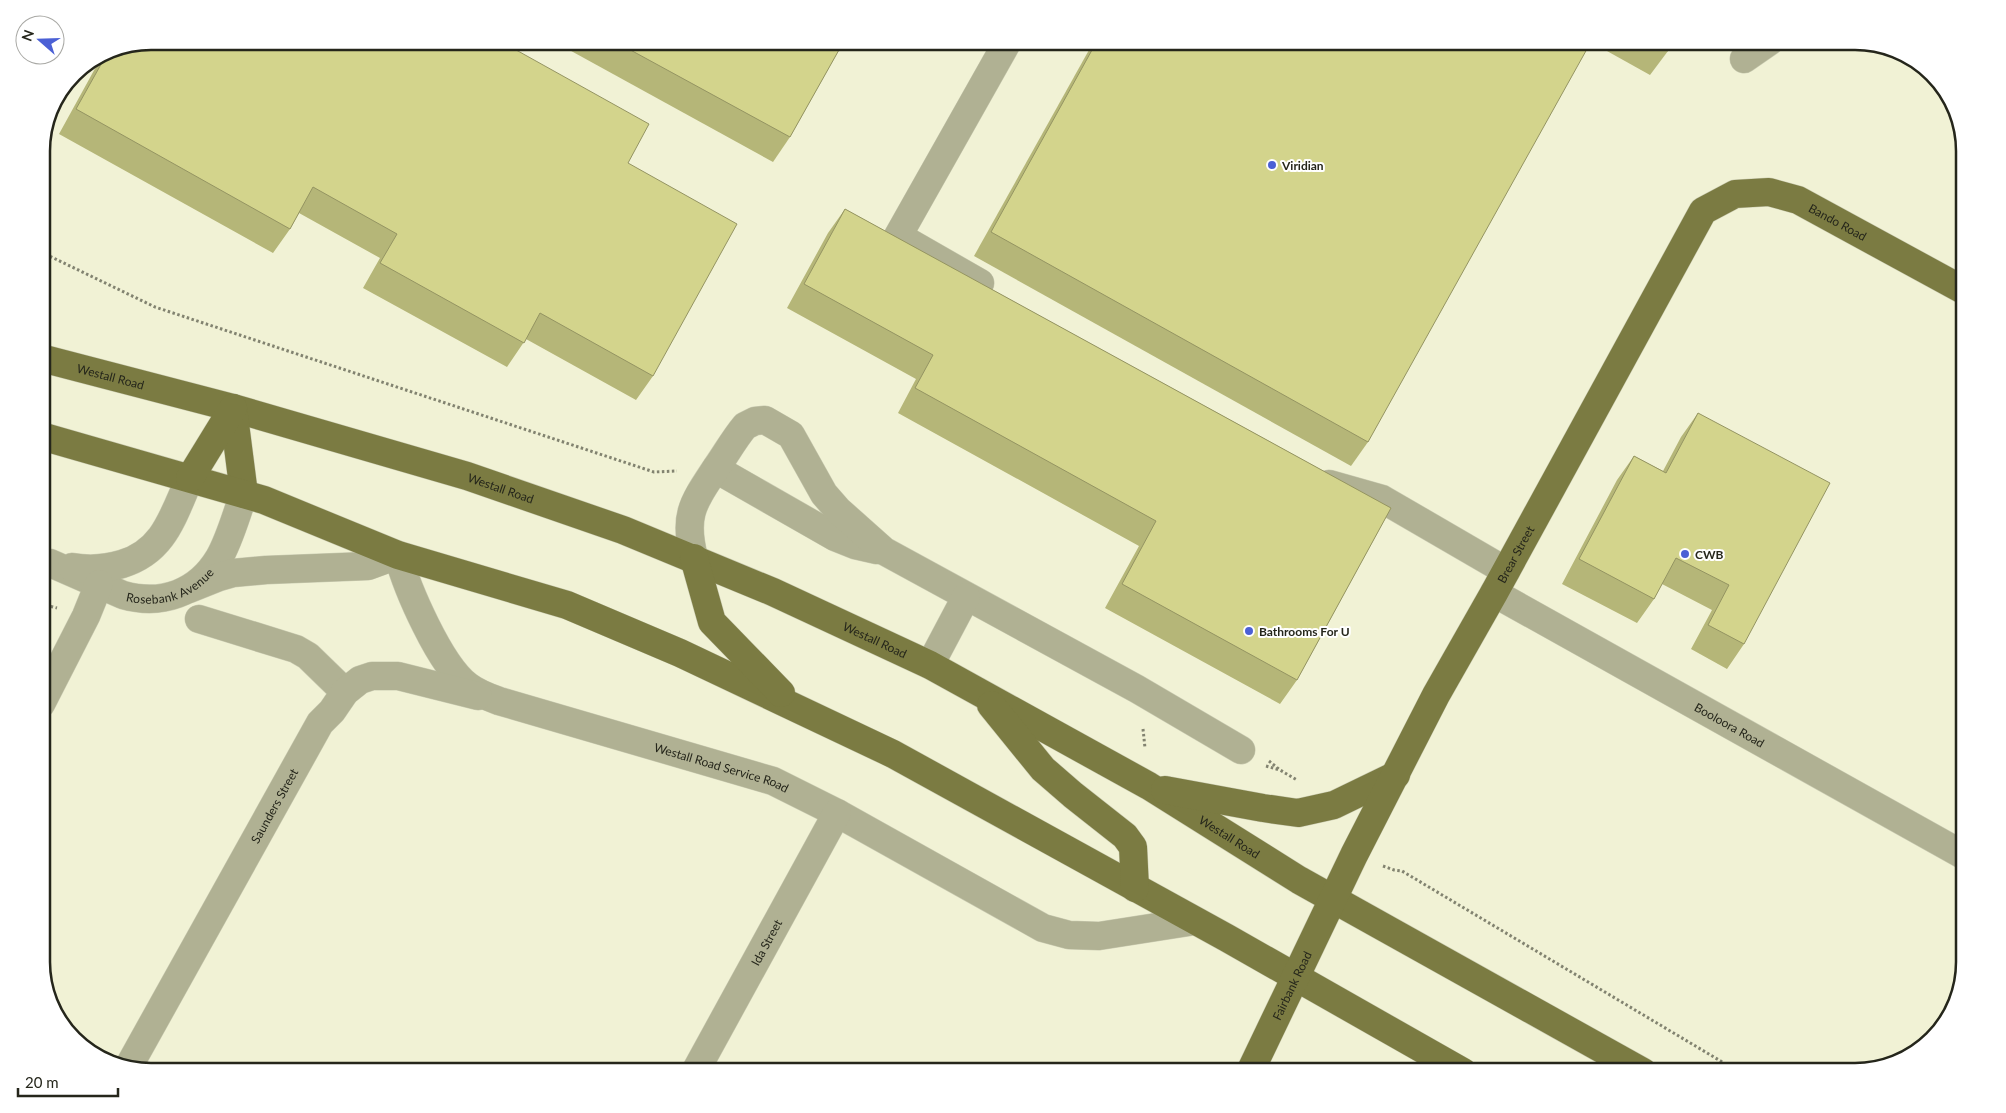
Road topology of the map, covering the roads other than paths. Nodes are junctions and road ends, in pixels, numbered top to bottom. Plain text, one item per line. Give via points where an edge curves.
1 (1003, 50) edge
2 (1757, 50) edge
3 (1744, 59) dead end
4 (1703, 210) joint
5 (1956, 286) edge
6 (1002, 296) edge
7 (50, 360) edge
8 (233, 408) junction
9 (50, 438) edge
10 (716, 469) junction
11 (1304, 469) edge
12 (190, 478) junction
13 (244, 494) junction
14 (884, 551) junction
15 (398, 555) junction
16 (694, 558) junction
17 (50, 563) edge
18 (50, 564) edge
19 (1500, 582) junction
20 (99, 584) junction
21 (189, 589) junction
22 (966, 597) junction
23 (199, 619) dead end
24 (930, 666) junction
25 (50, 678) edge
26 (984, 695) junction
27 (338, 701) junction
28 (499, 701) junction
29 (792, 705) junction
30 (1241, 750) dead end
31 (1396, 775) junction
32 (1149, 786) junction
33 (837, 813) junction
34 (1956, 851) edge
35 (1134, 888) junction
36 (1334, 899) junction
37 (1195, 921) junction
38 (1296, 978) junction
39 (132, 1061) edge
40 (700, 1063) edge
41 (1254, 1063) edge
42 (1447, 1063) edge
43 (1627, 1063) edge

1 - 6 street via 898,236
2 - 3 street
4 - 5 main road, Bando Road via 1734,194 1769,192 1798,200
4 - 19 main road, Brear Street
7 - 8 main road, Westall Road
8 - 12 main road
8 - 13 main road
8 - 16 main road, Westall Road via 468,476
9 - 12 main road
10 - 14 street via 835,536 855,545
10 - 14 street via 745,426 759,420 772,423 790,435 818,485 838,510
10 - 16 street via 692,509 689,531
11 - 19 street, Booloora Road via 1330,484 1382,499
12 - 13 main road
12 - 17 street, Rosebank Avenue via 162,537 143,555 107,568
13 - 15 main road
13 - 21 street, Rosebank Avenue via 219,559
14 - 22 street
15 - 21 street via 368,566 233,573
15 - 28 street, Westall Road Service Road via 415,602 448,664 467,685
15 - 29 main road via 567,605
16 - 24 main road, Westall Road
16 - 29 main road via 712,622
18 - 20 street, Rosebank Avenue
19 - 31 main road, Brear Street via 1436,695
19 - 34 street, Booloora Road
20 - 21 street, Rosebank Avenue via 123,596 149,599 170,597
20 - 25 street
22 - 24 street
22 - 30 street via 1137,689
23 - 27 street via 296,648 316,663
24 - 26 main road, Westall Road
26 - 32 main road, Westall Road
26 - 35 main road via 1043,769 1125,836 1133,847
27 - 28 street, Saunders Street via 366,677 389,675
27 - 39 street, Saunders Street via 320,723
28 - 33 street, Westall Road Service Road via 774,781
29 - 35 main road via 892,754
31 - 32 main road via 1334,806 1298,813
31 - 36 main road, Brear Street
32 - 36 main road, Westall Road via 1262,858
33 - 37 street, Westall Road Service Road via 1043,928 1070,935 1099,936
33 - 40 street, Ida Street
35 - 37 main road
36 - 38 main road, Fairbank Road
36 - 43 main road, Westall Road
37 - 38 main road
38 - 41 main road, Fairbank Road
38 - 42 main road

